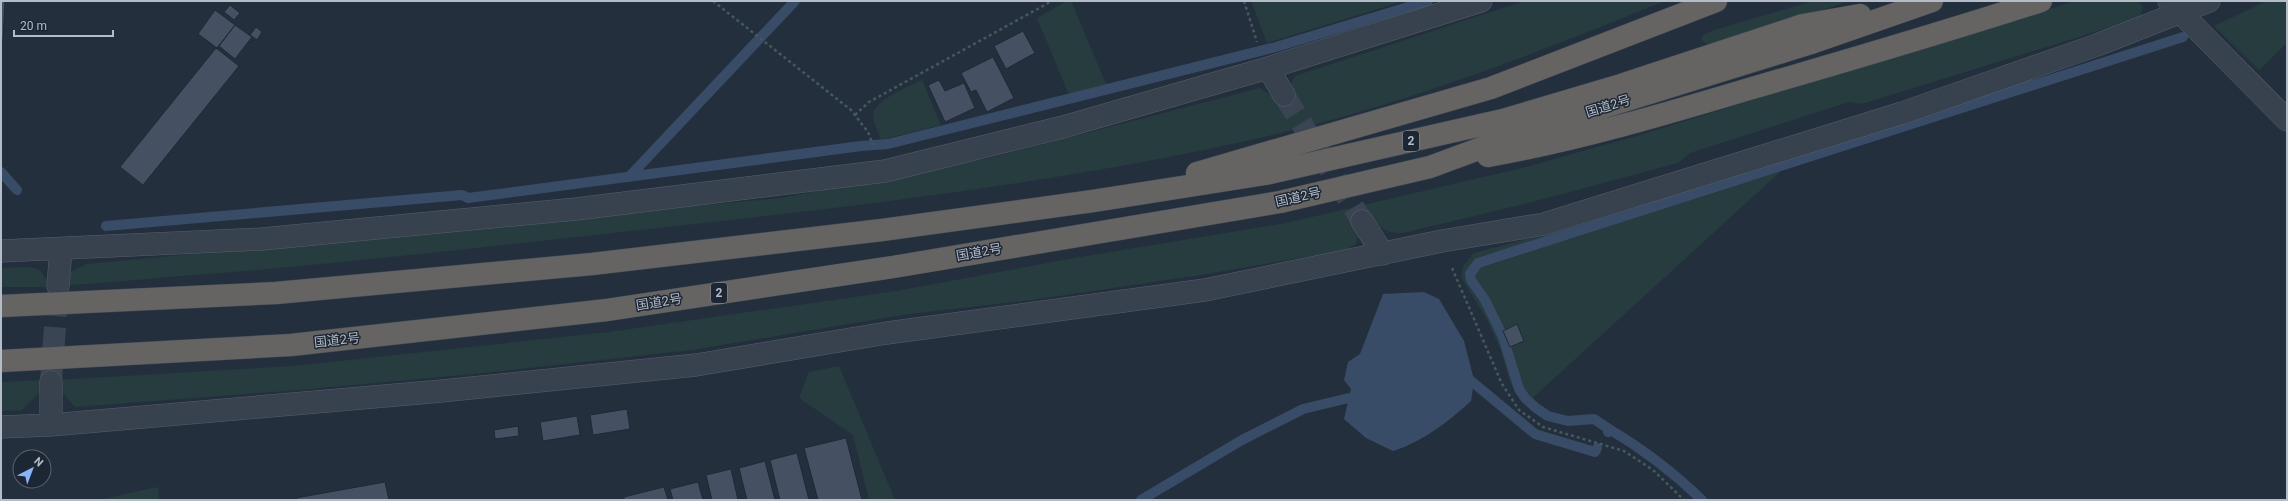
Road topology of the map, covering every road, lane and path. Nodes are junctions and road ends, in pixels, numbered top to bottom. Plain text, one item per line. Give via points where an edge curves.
1 (713, 1) edge
2 (1052, 1) edge
3 (1244, 1) edge
4 (1481, 1) edge
5 (1716, 1) edge
6 (2041, 1) edge
7 (2209, 1) edge
8 (1931, 2) edge
9 (2175, 7) edge
10 (1258, 46) dead end
11 (1268, 68) junction
12 (1284, 95) tunnel mouth
13 (855, 115) junction
14 (2287, 120) edge
15 (872, 140) dead end
16 (1430, 166) junction
17 (1094, 201) junction
18 (1362, 221) tunnel mouth
19 (1442, 241) junction
20 (61, 249) junction
21 (1, 251) edge
22 (1383, 254) junction
23 (58, 286) tunnel mouth
24 (1, 306) edge
25 (1, 361) edge
26 (51, 382) tunnel mouth
27 (51, 424) junction
28 (1, 427) edge
29 (1684, 500) edge

1 - 13 path
2 - 13 path via 869,102
3 - 10 path
4 - 11 street
5 - 17 highway via 1492,88
6 - 16 highway via 1612,129 1536,148
7 - 9 street
8 - 16 highway, 国道2号 / 2 via 1803,46 1533,129
8 - 17 highway, 国道2号 / 2 via 1803,25 1621,85 1503,120 1265,174
9 - 14 street
9 - 19 street via 2098,45 1902,113 1544,224
11 - 12 street
11 - 20 street via 1063,126 884,171 576,209 294,236
13 - 15 path
16 - 25 highway, 国道2号 / 2 via 1272,203 893,267 607,310 291,345
17 - 24 highway, 国道2号 / 2 via 882,230 592,264 276,293
18 - 22 street
19 - 22 street
19 - 29 path via 1502,384 1520,410 1543,426 1624,451 1653,470
20 - 21 street
20 - 23 street
22 - 27 street via 1205,290 887,333 696,365 442,391
26 - 27 street
27 - 28 street

